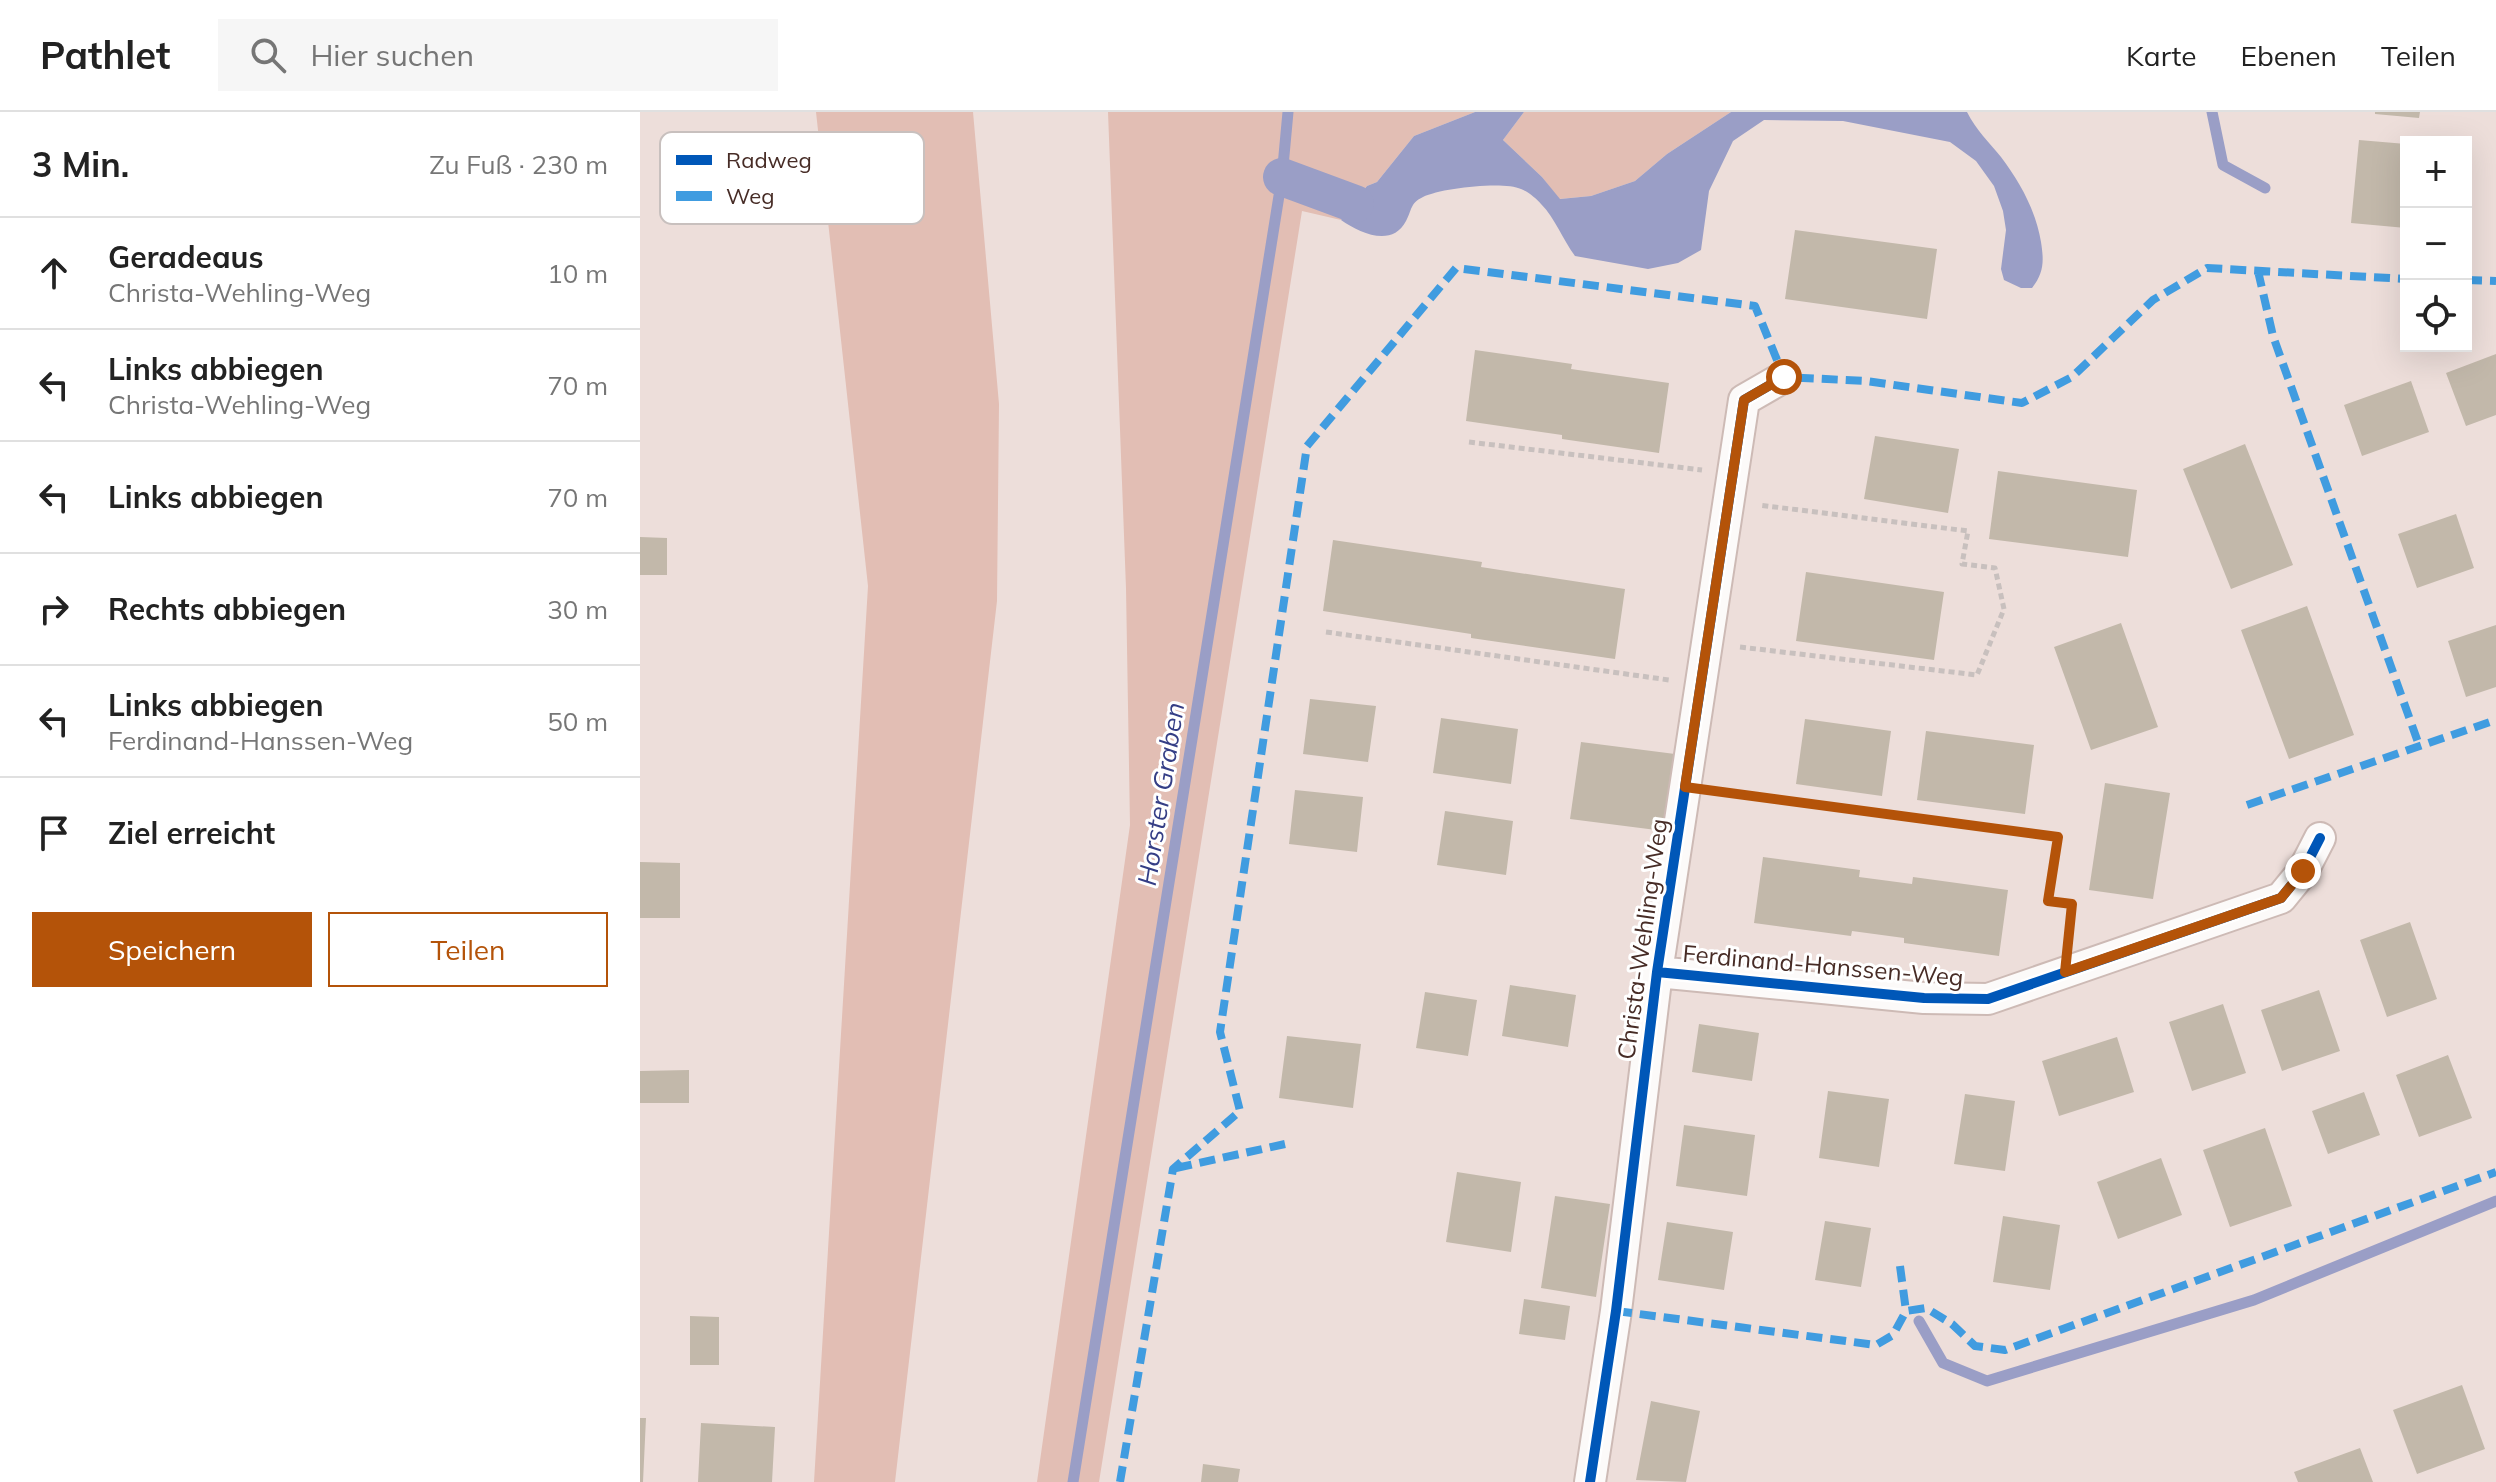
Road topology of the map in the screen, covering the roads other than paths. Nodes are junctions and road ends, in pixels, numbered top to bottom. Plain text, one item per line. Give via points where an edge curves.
1 (1784, 377) dead end
2 (2320, 838) dead end
3 (1657, 972) junction
4 (1590, 1482) edge

1 - 3 street, Christa-Wehling-Weg via 1744,400
2 - 3 street, Ferdinand-Hanssen-Weg via 2281,898 1988,999 1924,998
3 - 4 street, Christa-Wehling-Weg

